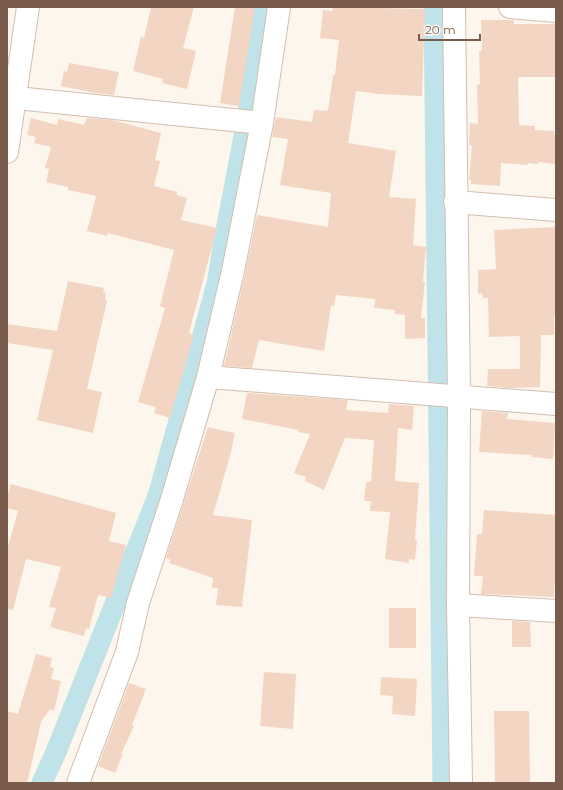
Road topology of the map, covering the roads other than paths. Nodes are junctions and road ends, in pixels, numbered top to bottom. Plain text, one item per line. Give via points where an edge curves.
1 (28, 7) edge
2 (279, 7) edge
3 (454, 7) edge
4 (510, 7) edge
5 (556, 11) edge
6 (11, 97) edge
7 (252, 122) junction
8 (7, 152) edge
9 (455, 202) junction
10 (556, 210) edge
11 (208, 377) junction
12 (445, 395) junction
13 (556, 404) edge
14 (458, 605) junction
15 (556, 611) edge
16 (78, 783) edge
17 (461, 783) edge

1 - 6 street
2 - 7 street
3 - 9 street
4 - 5 street
6 - 7 street
6 - 8 street
7 - 11 street via 233,271
9 - 10 street
9 - 12 street
11 - 12 street
11 - 16 street via 138,603 127,652
12 - 13 street
12 - 14 street
14 - 15 street
14 - 17 street

